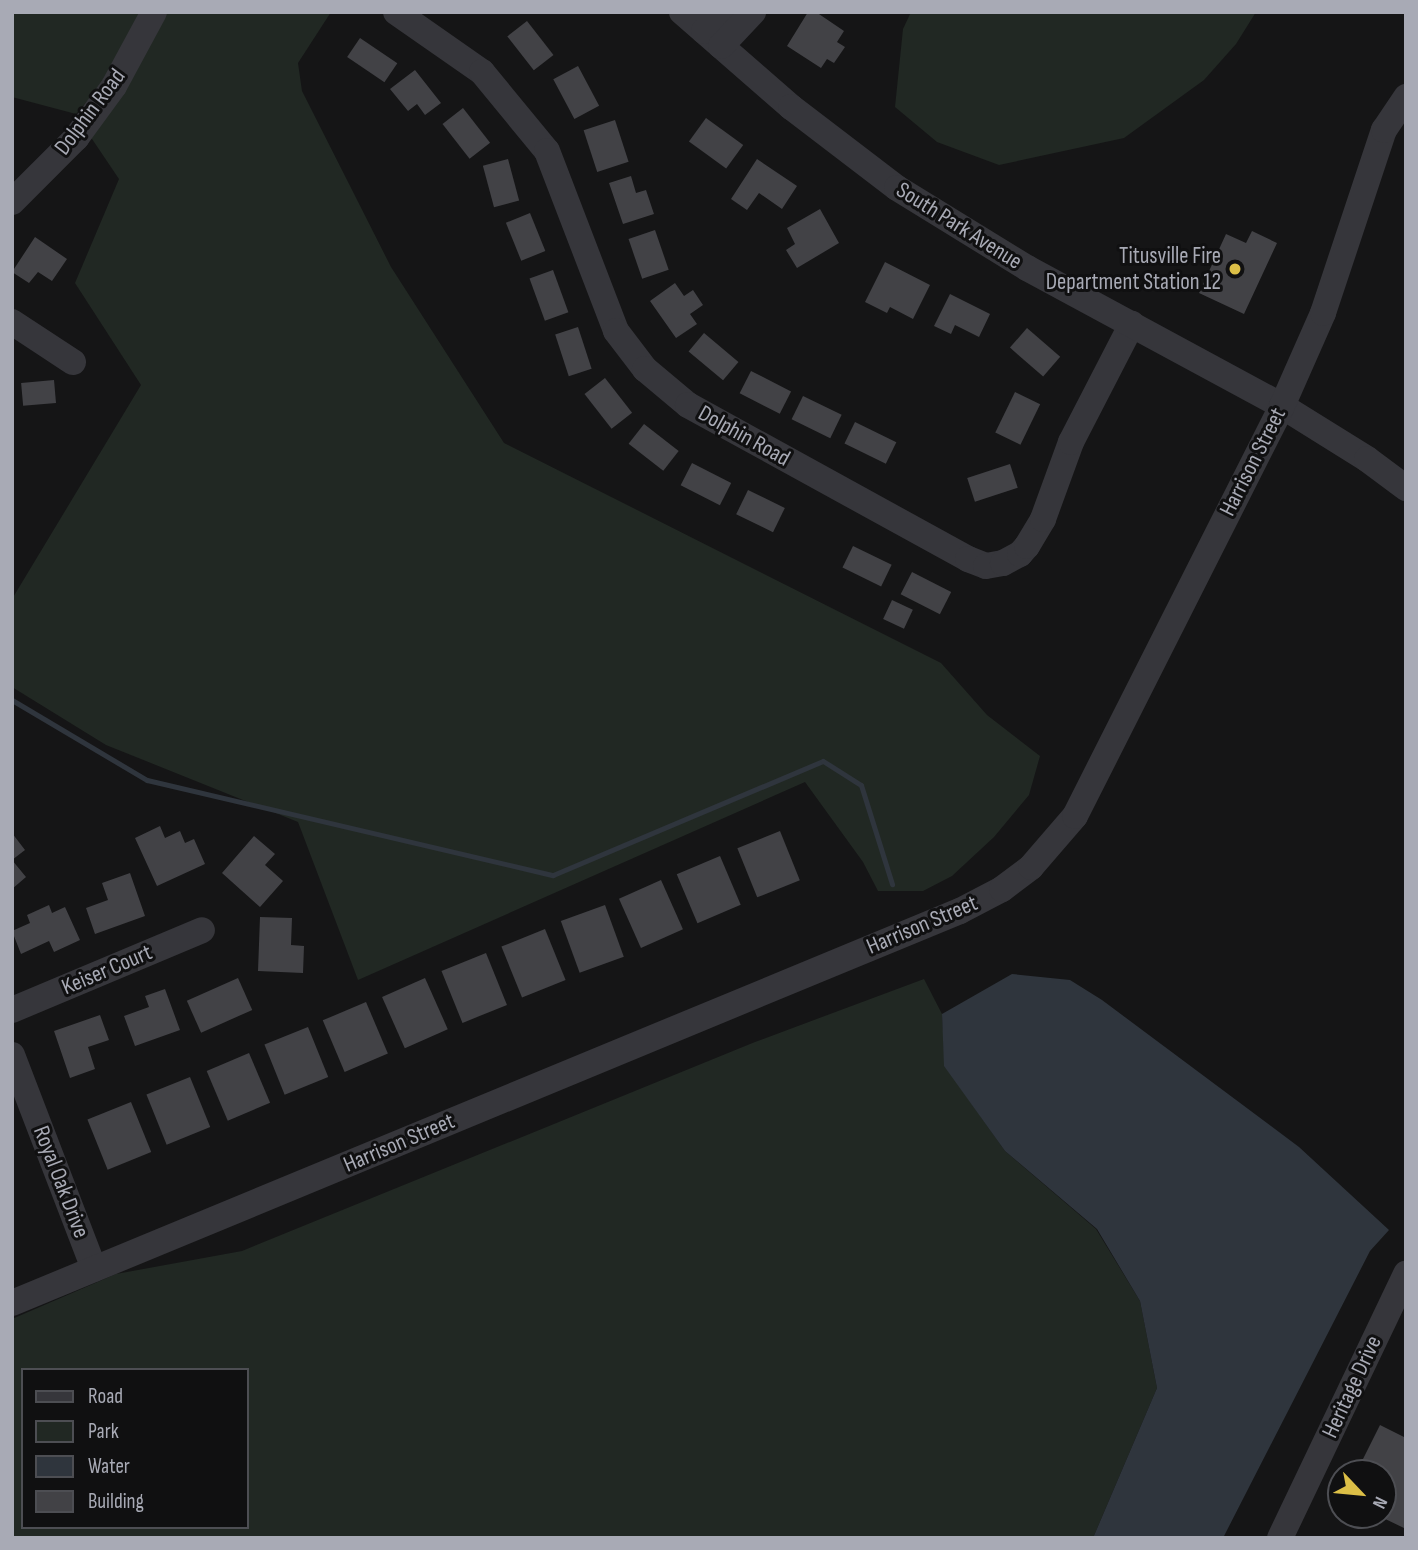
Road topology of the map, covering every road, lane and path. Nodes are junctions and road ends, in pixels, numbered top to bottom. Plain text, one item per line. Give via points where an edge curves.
1 (154, 12) edge
2 (396, 12) edge
3 (682, 12) edge
4 (753, 12) edge
5 (716, 30) edge
6 (1406, 97) edge
7 (12, 202) edge
8 (12, 322) edge
9 (1132, 324) junction
10 (73, 362) dead end
11 (1282, 406) junction
12 (1406, 488) edge
13 (202, 930) dead end
14 (12, 1010) edge
15 (12, 1055) edge
16 (94, 1269) junction
17 (1406, 1274) edge
18 (12, 1303) edge
19 (1280, 1538) edge

1 - 7 street, Dolphin Road via 114,86 76,138
2 - 9 street, Dolphin Road via 482,72 547,150 616,331 645,369 688,405 968,559 986,566 1003,563 1027,546 1043,519 1077,429
3 - 5 street, South Park Avenue
4 - 5 street
5 - 9 street, South Park Avenue via 791,107 897,188 1027,268
6 - 11 street, Harrison Street via 1384,130 1323,313
8 - 10 street
9 - 11 street, South Park Avenue
11 - 12 street, South Park Avenue
11 - 16 street, Harrison Street via 1075,816 1031,867 1002,889 960,911
13 - 14 street, Keiser Court
15 - 16 street, Royal Oak Drive
16 - 18 street, Harrison Street
17 - 19 street, Heritage Drive

